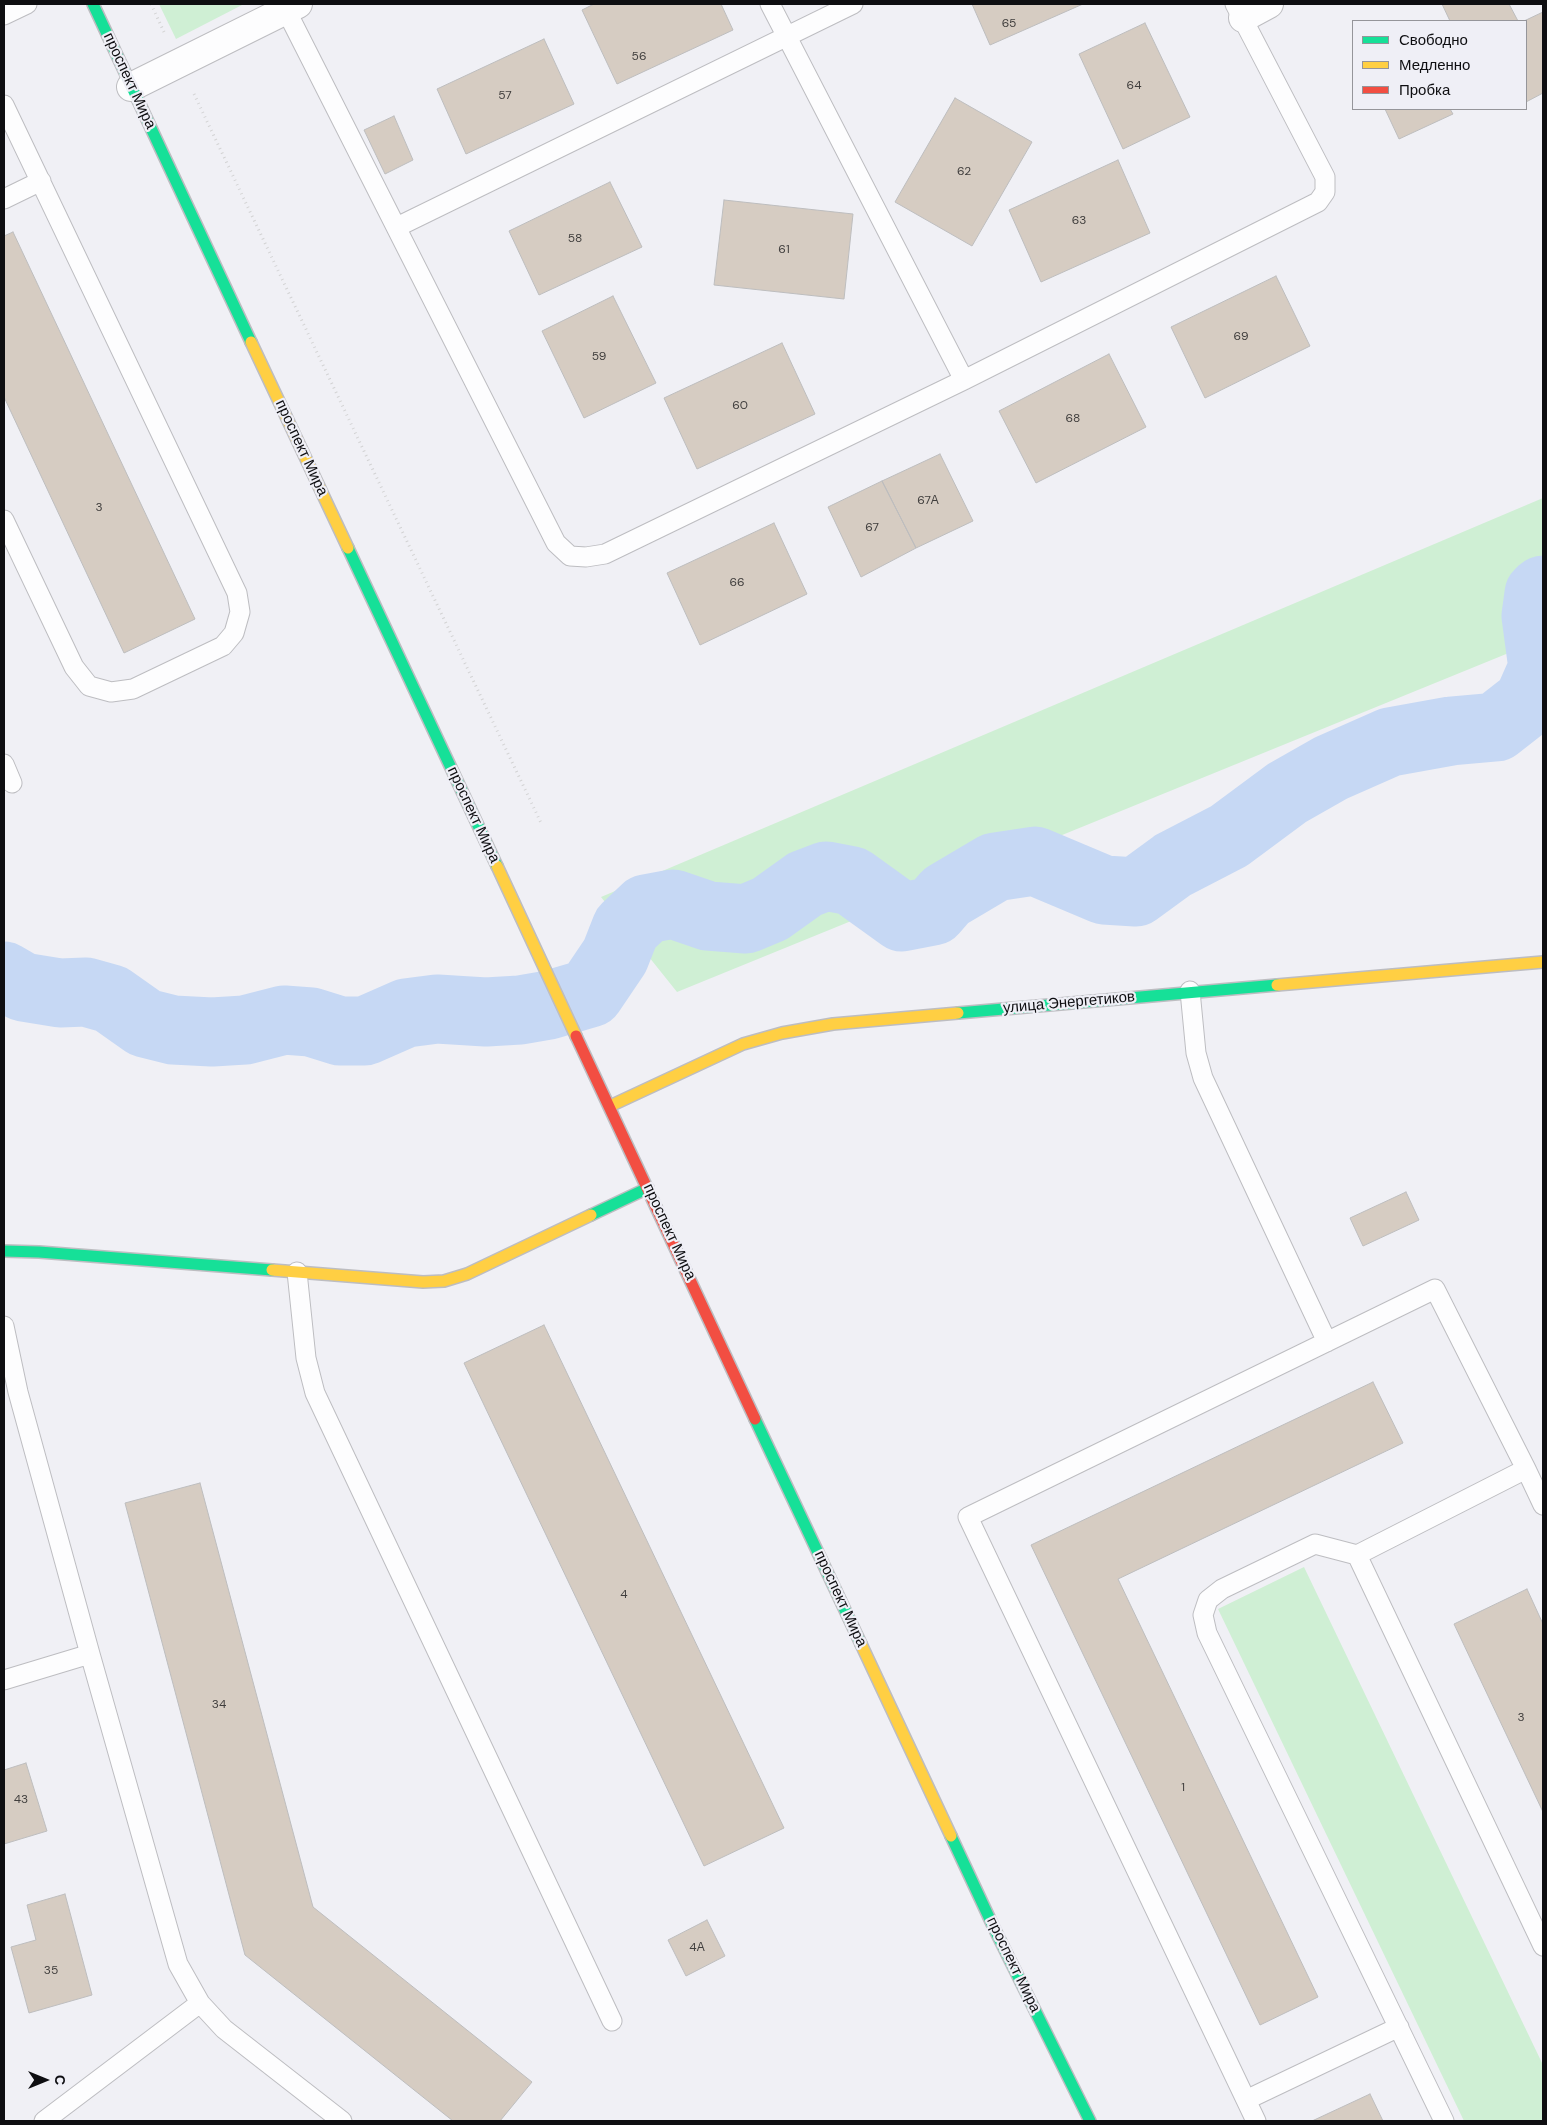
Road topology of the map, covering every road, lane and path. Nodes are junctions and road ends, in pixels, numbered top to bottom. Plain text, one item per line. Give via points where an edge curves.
1 (27, 4) edge
2 (93, 4) edge
3 (151, 4) edge
4 (770, 4) edge
5 (853, 4) edge
6 (1269, 4) edge
7 (292, 7) edge
8 (1239, 11) edge
9 (4, 15) edge
10 (786, 35) junction
11 (180, 63) junction
12 (131, 87) junction
13 (4, 104) edge
14 (41, 181) junction
15 (4, 199) edge
16 (397, 227) junction
17 (964, 380) junction
18 (4, 520) edge
19 (4, 764) edge
20 (12, 783) dead end
21 (542, 825) dead end
22 (1543, 962) edge
23 (1190, 992) junction
24 (610, 1106) junction
25 (648, 1188) junction
26 (4, 1250) edge
27 (296, 1272) junction
28 (4, 1326) edge
29 (1327, 1342) junction
30 (1526, 1469) junction
31 (1543, 1505) edge
32 (1357, 1554) junction
33 (90, 1654) junction
34 (4, 1680) edge
35 (1543, 1946) edge
36 (200, 2004) junction
37 (612, 2021) dead end
38 (1399, 2027) junction
39 (1246, 2100) junction
40 (44, 2121) edge
41 (342, 2121) edge
42 (1090, 2121) edge
43 (1256, 2121) edge
44 (1444, 2121) edge

1 - 9 lane
2 - 12 main road, проспект Мира
3 - 11 path
4 - 10 lane
5 - 10 lane
6 - 8 street
7 - 11 street
7 - 16 lane
8 - 17 lane via 1325,177 1325,192 1318,202
10 - 16 lane
10 - 17 lane
11 - 12 street
11 - 21 path
12 - 24 main road, проспект Мира
13 - 14 lane
14 - 15 lane
14 - 18 lane via 237,593 240,612 234,633 223,646 133,689 112,692 89,686 74,667
16 - 17 lane via 556,543 570,556 586,558 605,554
19 - 20 lane
22 - 23 main road, улица Энергетиков
23 - 24 main road, улица Энергетиков via 832,1024 782,1032 742,1044
23 - 29 lane via 1196,1053 1203,1078
24 - 25 main road, проспект Мира
25 - 27 main road via 468,1274 444,1281
25 - 42 main road, проспект Мира via 994,1928
26 - 27 main road
27 - 37 lane via 306,1358 314,1393
28 - 33 lane via 18,1392
29 - 30 lane via 1435,1289
29 - 39 lane via 968,1517
30 - 31 lane
30 - 32 lane
32 - 35 lane
32 - 38 lane via 1315,1544 1222,1589 1208,1600 1203,1615 1206,1632
33 - 34 lane
33 - 36 lane via 178,1964
36 - 40 lane
36 - 41 lane via 224,2029
38 - 39 lane
38 - 44 lane
39 - 43 lane

